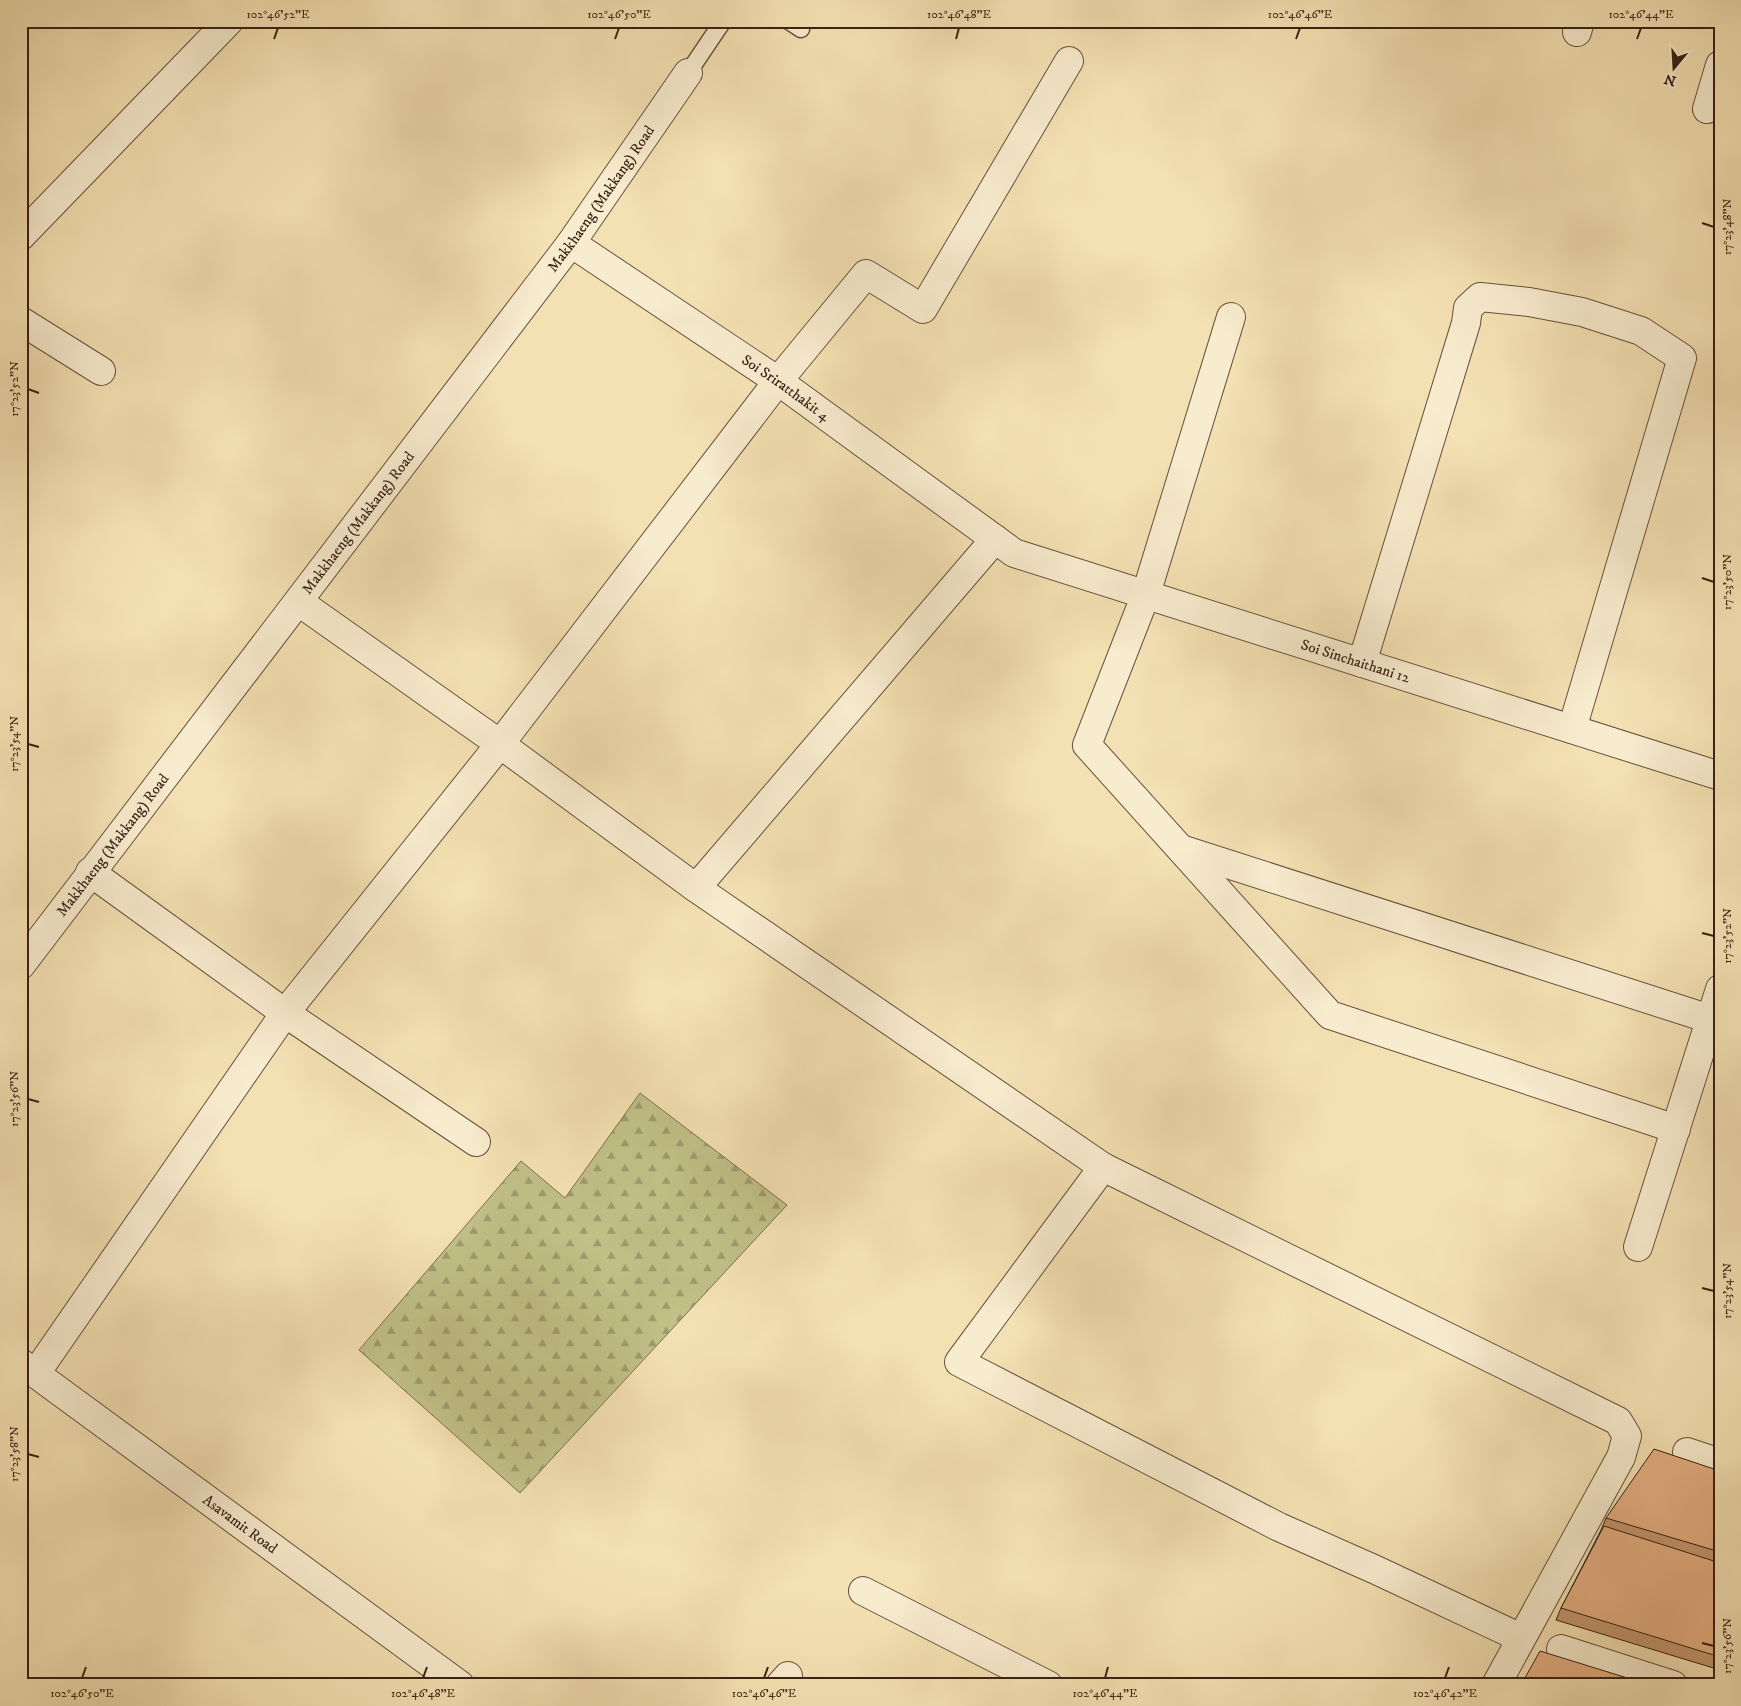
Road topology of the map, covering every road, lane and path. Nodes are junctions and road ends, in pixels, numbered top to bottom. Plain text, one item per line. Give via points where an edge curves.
1 (229, 21) edge
2 (723, 21) edge
3 (1069, 61) dead end
4 (1720, 65) edge
5 (688, 73) joint
6 (1706, 109) dead end
7 (21, 236) edge
8 (571, 243) junction
9 (1231, 317) dead end
10 (21, 321) edge
11 (101, 371) dead end
12 (778, 381) junction
13 (994, 539) junction
14 (1146, 594) junction
15 (298, 602) junction
16 (1362, 663) junction
17 (1572, 729) junction
18 (500, 744) junction
19 (1720, 776) edge
20 (1180, 848) junction
21 (90, 872) junction
22 (696, 888) junction
23 (21, 965) edge
24 (1720, 989) edge
25 (285, 1013) junction
26 (1710, 1019) junction
27 (1676, 1129) junction
28 (476, 1142) dead end
29 (1103, 1167) junction
30 (1638, 1247) dead end
31 (29, 1368) edge
32 (1687, 1452) dead end
33 (1720, 1462) edge
34 (863, 1591) dead end
35 (1521, 1638) junction
36 (1561, 1649) dead end
37 (460, 1685) edge
38 (1048, 1685) edge
39 (1496, 1685) edge
40 (1673, 1685) edge

1 - 7 street
2 - 5 lane
3 - 12 street via 922,309 866,274
4 - 6 street
5 - 8 street, Makkhaeng (Makkang) Road
8 - 12 street, Soi Sriratthakit 4
8 - 15 street, Makkhaeng (Makkang) Road
9 - 14 street
10 - 11 street
12 - 13 street, Soi Sriratthakit 4
12 - 18 street
13 - 14 street, Soi Sinchaithani 12 via 1014,553
13 - 22 street
14 - 16 street, Soi Sinchaithani 12
14 - 20 street via 1087,745
15 - 18 street
15 - 21 street, Makkhaeng (Makkang) Road
16 - 17 street, Soi Sinchaithani 12
16 - 17 street via 1468,308 1480,297 1582,312 1641,331 1682,358
17 - 19 street, Soi Sinchaithani 12
18 - 22 street
18 - 25 street
20 - 26 street
20 - 27 street via 1330,1015
21 - 23 street, Makkhaeng (Makkang) Road
21 - 25 street
22 - 29 street
24 - 26 street
25 - 28 street
25 - 31 street
26 - 27 street
27 - 30 street
29 - 35 street via 1618,1421 1628,1436 1621,1457
29 - 35 street via 959,1362 1279,1527
31 - 37 street, Asavamit Road
32 - 33 street
34 - 38 street
35 - 39 street
36 - 40 street

